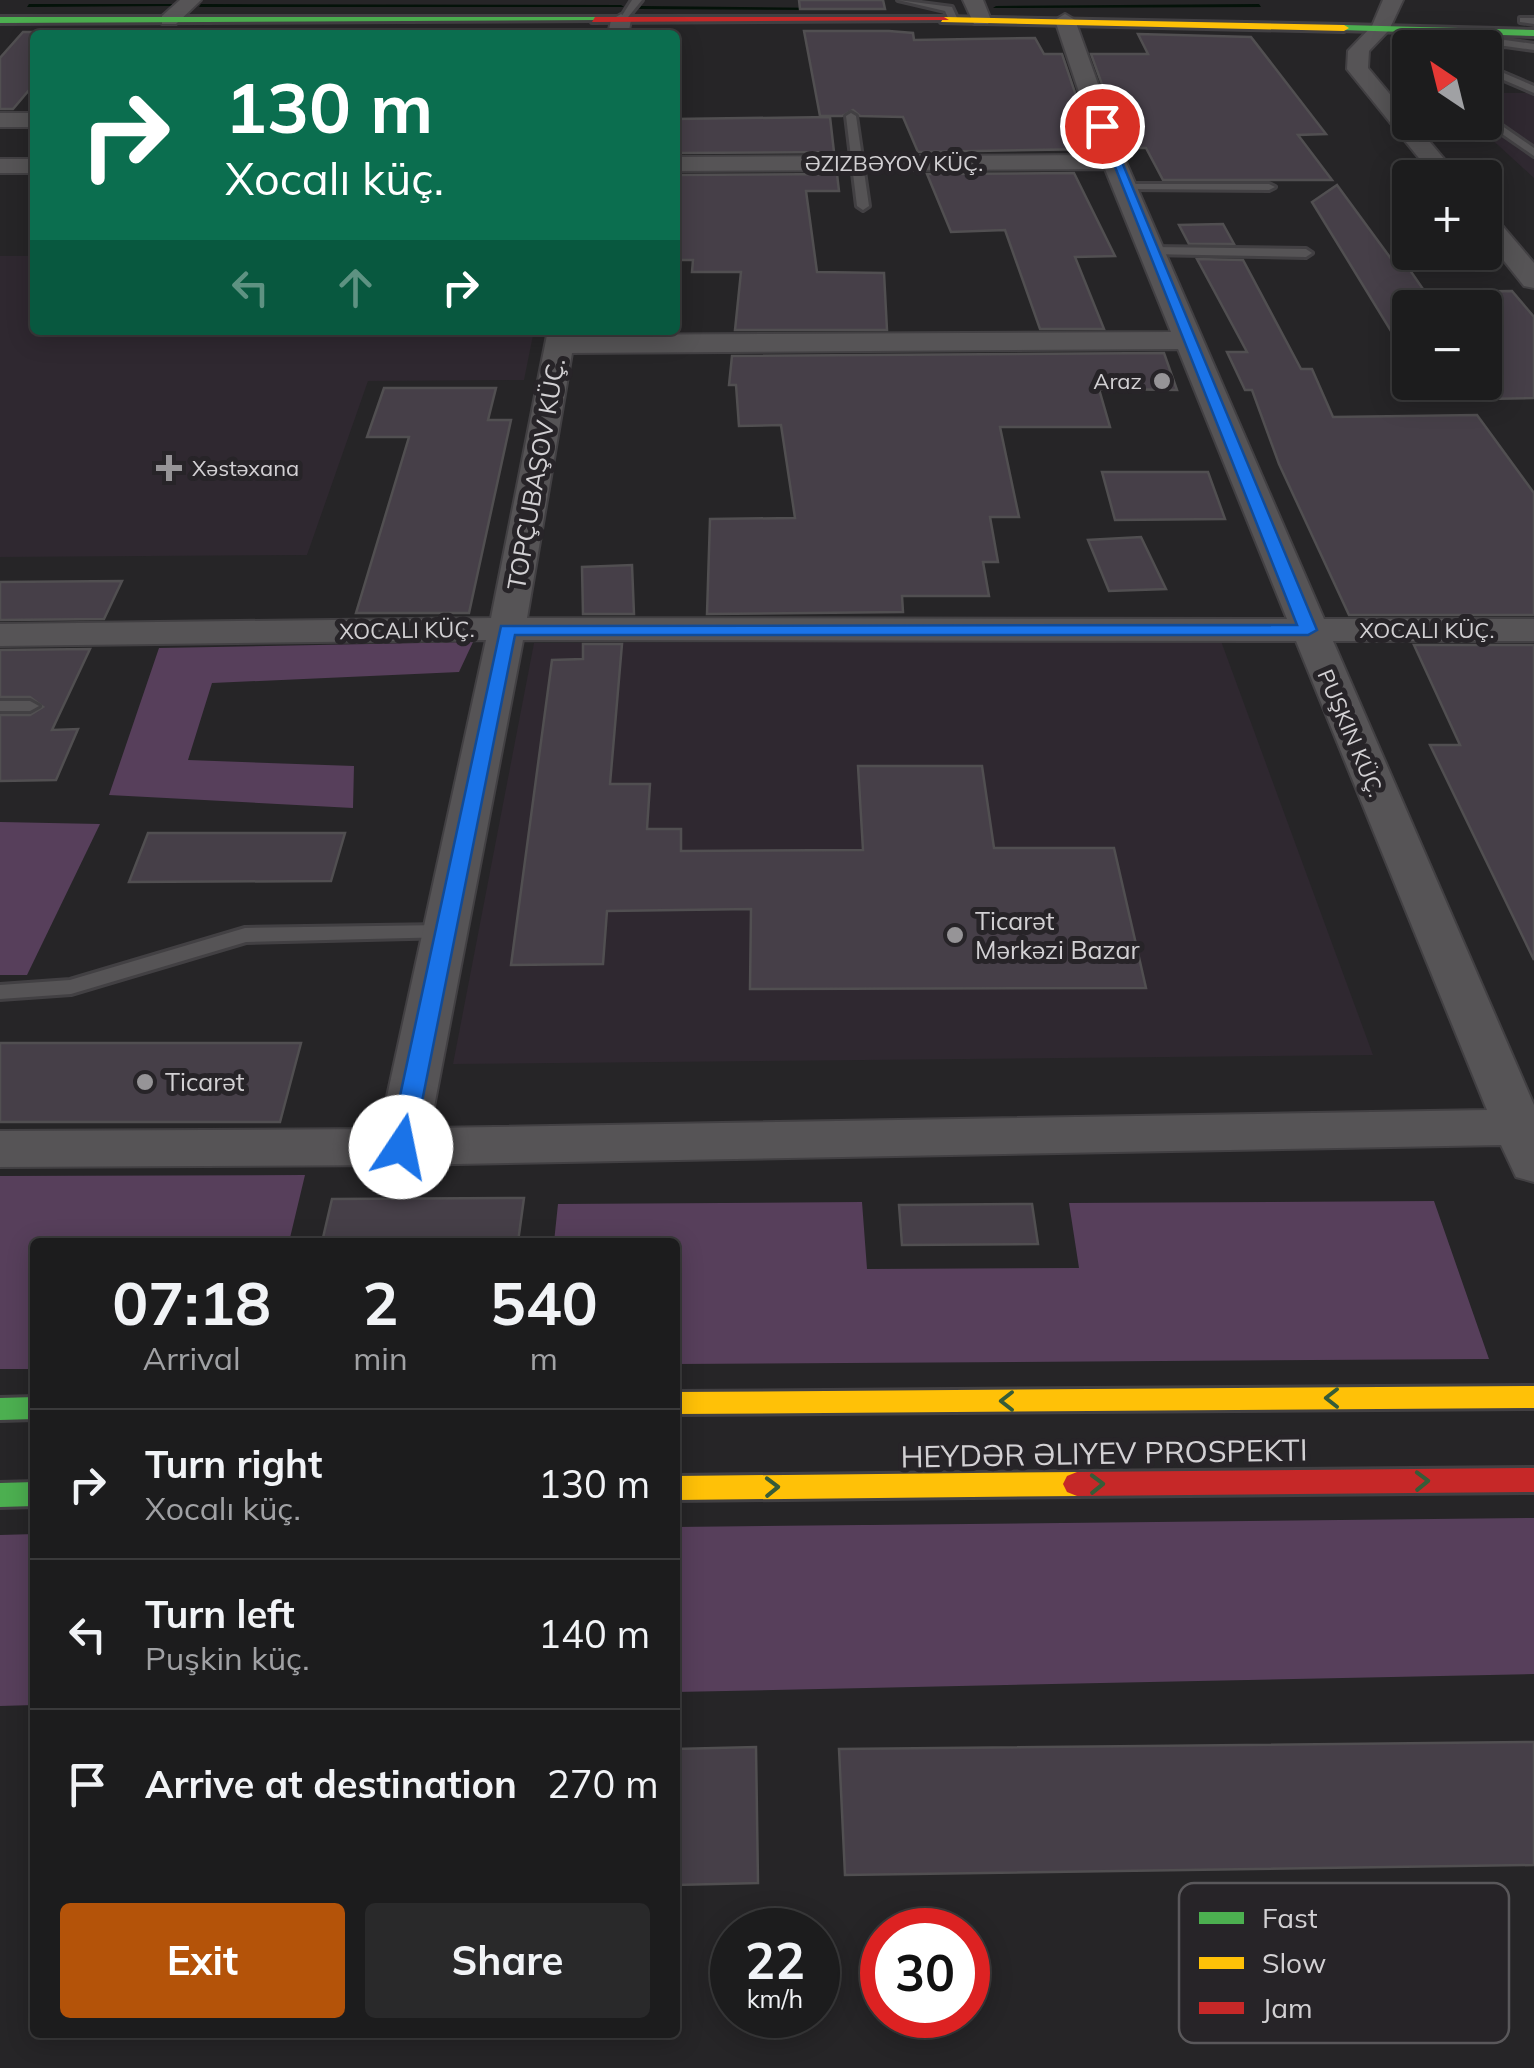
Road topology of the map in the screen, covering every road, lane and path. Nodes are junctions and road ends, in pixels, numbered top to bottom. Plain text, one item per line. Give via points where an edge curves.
1 (191, 0) edge
2 (637, 0) edge
3 (903, 0) edge
4 (1394, 0) edge
5 (977, 10) edge
6 (0, 20) edge
7 (169, 20) junction
8 (954, 20) junction
9 (1065, 20) junction
10 (1530, 25) edge
11 (620, 27) edge
12 (263, 28) edge
13 (1379, 30) junction
14 (1392, 30) edge
15 (1462, 30) edge
16 (1534, 46) edge
17 (1502, 47) edge
18 (1502, 53) edge
19 (1518, 58) dead end
20 (1502, 76) edge
21 (1534, 90) edge
22 (1392, 99) edge
23 (850, 116) dead end
24 (0, 120) edge
25 (30, 120) edge
26 (1502, 130) edge
27 (1534, 154) edge
28 (680, 164) edge
29 (856, 164) junction
30 (0, 166) edge
31 (30, 166) edge
32 (1119, 174) junction
33 (1269, 187) dead end
34 (863, 206) dead end
35 (1502, 242) edge
36 (1152, 251) junction
37 (1306, 253) dead end
38 (1534, 280) edge
39 (561, 337) edge
40 (1190, 340) junction
41 (508, 630) junction
42 (1308, 630) junction
43 (1534, 630) edge
44 (0, 635) edge
45 (0, 706) edge
46 (30, 706) dead end
47 (444, 932) junction
48 (0, 992) edge
49 (1526, 1145) edge
50 (401, 1147) junction
51 (0, 1149) edge
52 (1534, 1397) edge
53 (680, 1404) edge
54 (0, 1408) edge
55 (30, 1408) edge
56 (1534, 1480) edge
57 (680, 1488) edge
58 (30, 1494) edge
59 (0, 1495) edge

1 - 7 street
2 - 11 lane
3 - 8 lane via 949,10
4 - 13 street
5 - 8 main road
5 - 9 main road
6 - 7 main road
7 - 12 main road
8 - 11 main road
9 - 13 main road
9 - 32 street, PUŞKIN KÜÇ.
10 - 15 main road
11 - 12 main road
13 - 14 main road
13 - 22 street via 1354,57
16 - 17 lane
18 - 19 lane
20 - 21 lane
23 - 29 lane
24 - 25 street
26 - 27 lane
28 - 29 street, ƏZIZBƏYOV KÜÇ.
29 - 32 street, ƏZIZBƏYOV KÜÇ.
29 - 34 lane
30 - 31 street
32 - 33 lane
32 - 36 street, PUŞKIN KÜÇ.
35 - 38 street
36 - 37 lane
36 - 40 street, PUŞKIN KÜÇ.
39 - 40 street
39 - 41 street, TOPÇUBAŞOV KÜÇ.
40 - 42 street, PUŞKIN KÜÇ.
41 - 42 street
41 - 44 street
41 - 47 street, TOPÇUBAŞOV KÜÇ.
42 - 43 street
42 - 49 street, PUŞKIN KÜÇ.
45 - 46 lane
47 - 48 lane via 245,935 70,987
47 - 50 street, TOPÇUBAŞOV KÜÇ.
49 - 50 street
50 - 51 street
52 -> 53 main road, HEYDƏR ƏLIYEV PROSPEKTI
54 - 55 main road
57 -> 56 main road, HEYDƏR ƏLIYEV PROSPEKTI
58 - 59 main road

